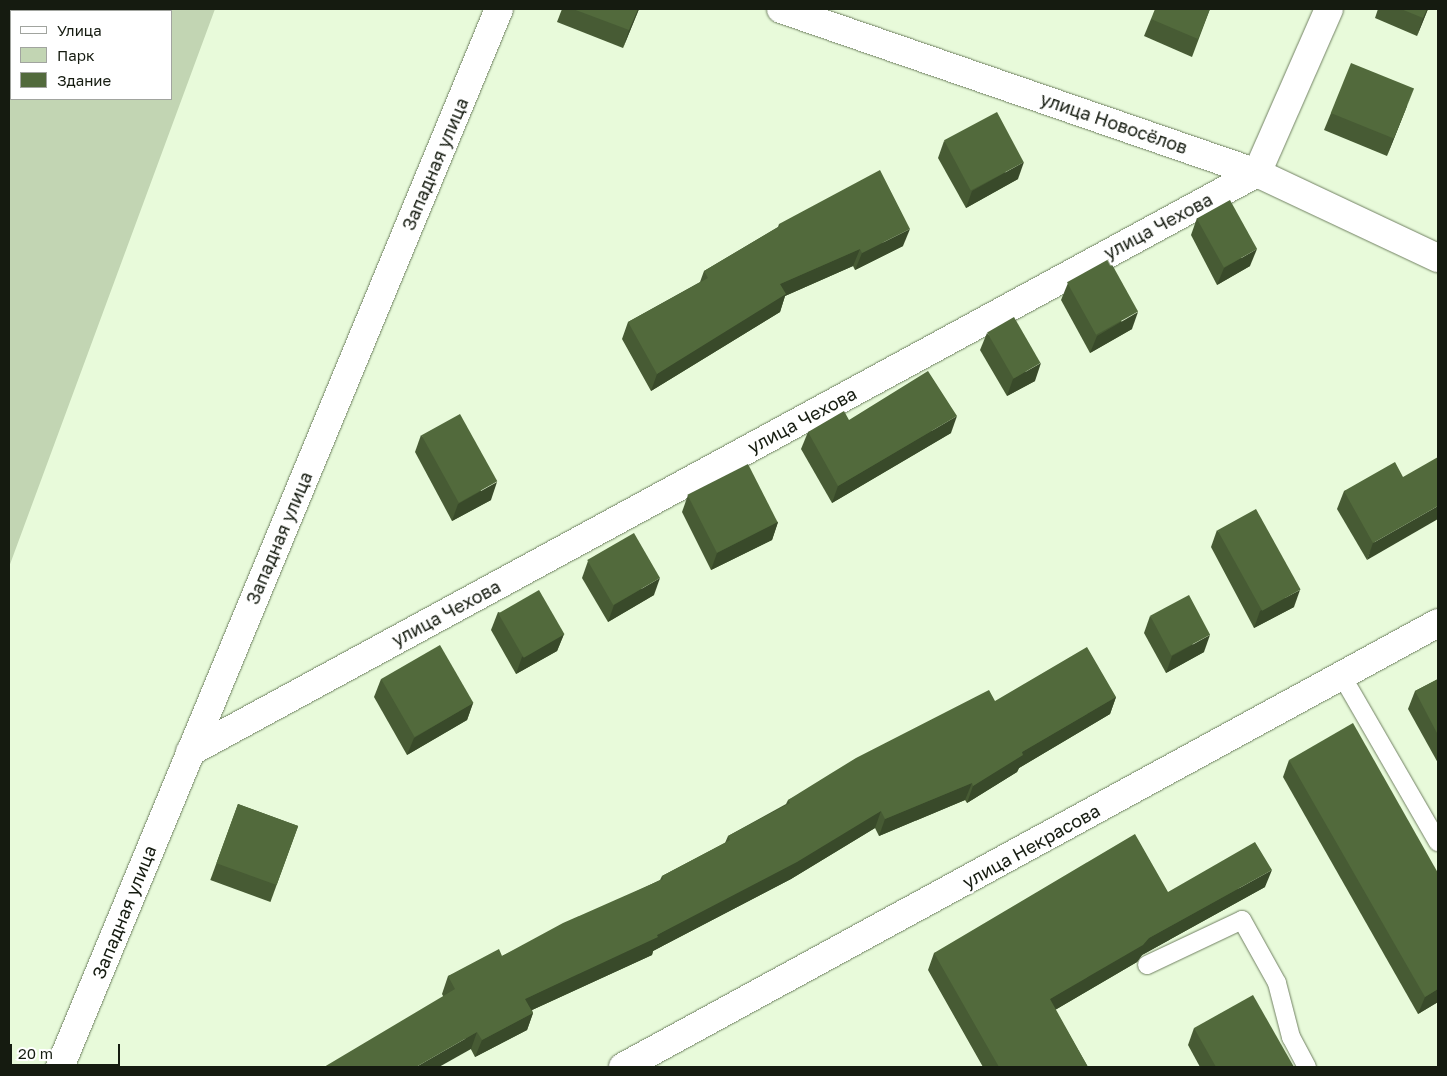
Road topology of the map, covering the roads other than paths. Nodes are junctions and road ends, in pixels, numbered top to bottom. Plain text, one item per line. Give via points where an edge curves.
1 (499, 9) edge
2 (781, 9) edge
3 (1329, 9) edge
4 (1257, 173) junction
5 (1438, 258) edge
6 (1438, 622) edge
7 (1342, 676) junction
8 (190, 752) junction
9 (1438, 840) edge
10 (1147, 965) dead end
11 (631, 1066) edge
12 (60, 1067) edge
13 (1307, 1067) edge

1 - 8 street, Западная улица
2 - 4 street, улица Новосёлов
3 - 4 street
4 - 5 street, улица Новосёлов
4 - 8 street, улица Чехова
6 - 7 street, улица Некрасова
7 - 9 lane
7 - 11 street, улица Некрасова
8 - 12 street, Западная улица
10 - 13 lane via 1242,920 1277,983 1291,1037

